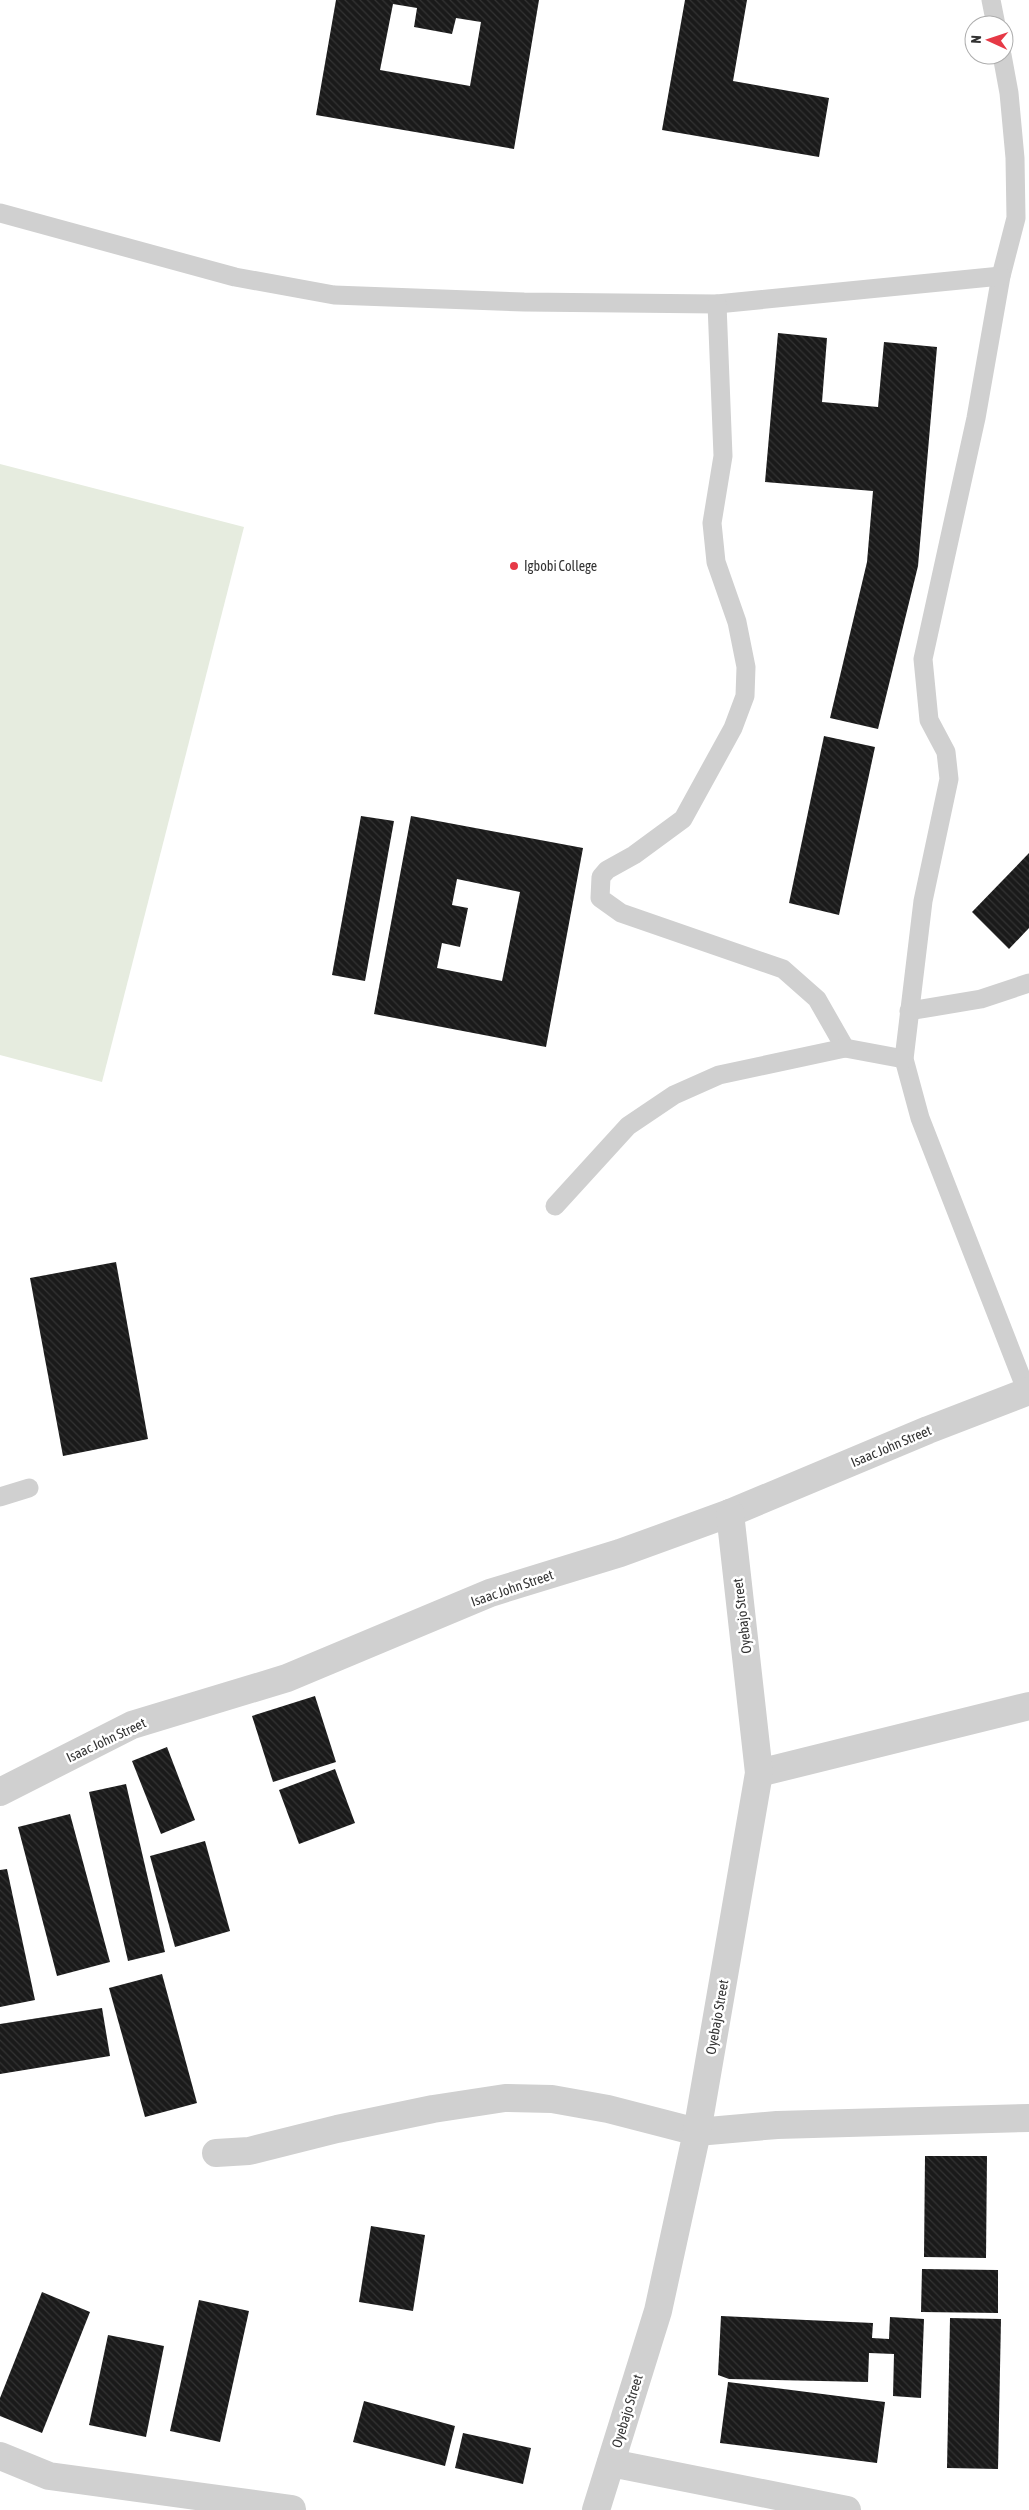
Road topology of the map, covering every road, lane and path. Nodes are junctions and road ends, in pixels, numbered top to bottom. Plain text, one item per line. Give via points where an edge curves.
1 (991, 0) edge
2 (994, 15) edge
3 (1004, 65) edge
4 (1022, 158) edge
5 (0, 212) edge
6 (1001, 276) junction
7 (716, 304) junction
8 (1029, 983) edge
9 (909, 1011) junction
10 (845, 1048) junction
11 (904, 1059) junction
12 (555, 1206) dead end
13 (1028, 1392) edge
14 (28, 1488) dead end
15 (0, 1497) edge
16 (730, 1513) junction
17 (1029, 1706) edge
18 (759, 1774) junction
19 (0, 1792) edge
20 (1029, 2118) edge
21 (696, 2132) junction
22 (216, 2153) dead end
23 (0, 2456) edge
24 (611, 2463) junction
25 (292, 2509) edge
26 (596, 2510) edge
27 (847, 2510) edge

1 - 2 lane
3 - 4 lane
4 - 6 lane via 1016,218
5 - 7 lane via 236,277 334,295 524,302
6 - 7 lane
6 - 9 lane via 976,418 924,659 929,720 946,752 948,779 923,901
7 - 10 lane via 723,456 712,523 716,562 738,622 746,667 745,696 733,728 683,819 634,855 607,870 601,877 600,898 621,913 783,970 817,999
8 - 9 lane via 982,999
9 - 11 lane
10 - 11 lane
10 - 12 lane via 719,1074 674,1095 628,1126
11 - 13 lane via 920,1118
13 - 16 street, Isaac John Street
14 - 15 lane
16 - 18 street, Oyebajo Street
16 - 19 street, Isaac John Street via 490,1593 287,1678 132,1725
17 - 18 street
18 - 21 street, Oyebajo Street
20 - 21 street via 777,2125
21 - 22 street via 552,2098 505,2098 433,2109 249,2151
21 - 24 street, Oyebajo Street via 658,2311
23 - 25 street via 49,2476
24 - 26 street, Oyebajo Street
24 - 27 street

